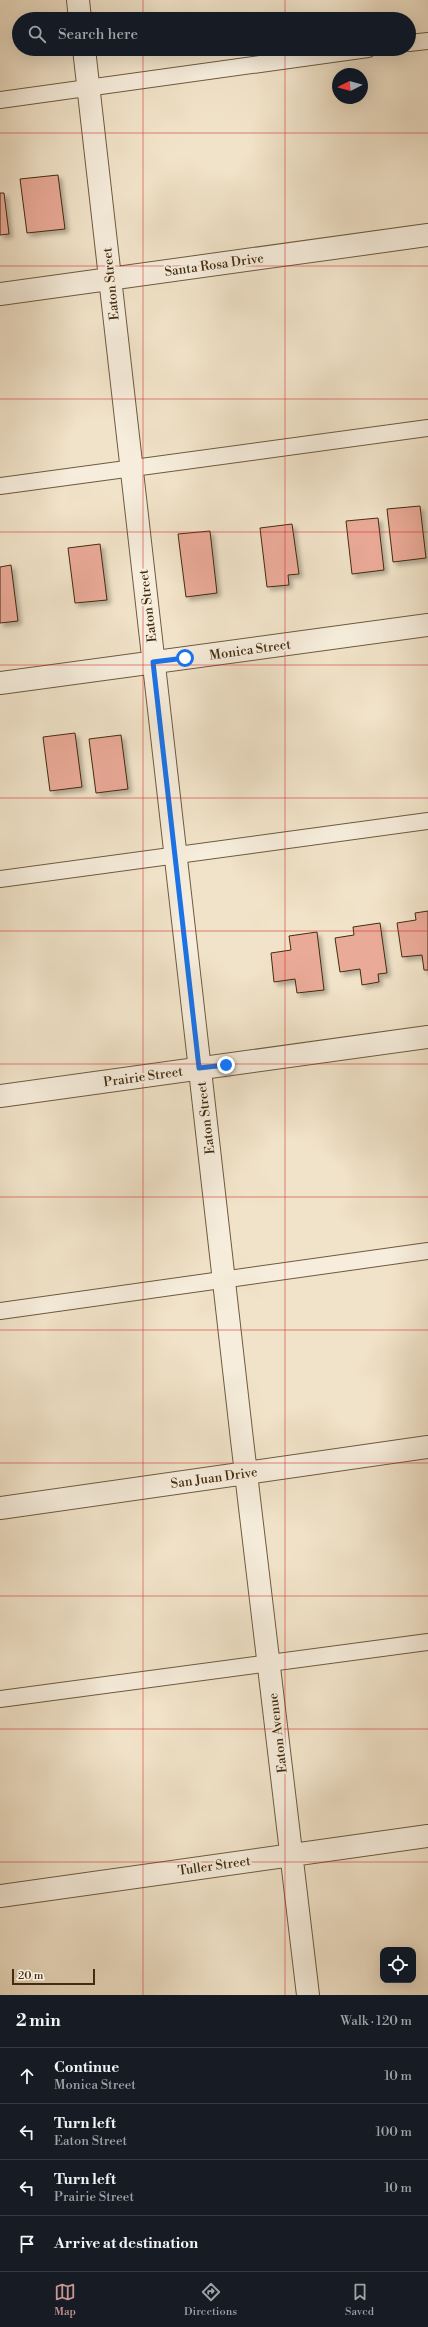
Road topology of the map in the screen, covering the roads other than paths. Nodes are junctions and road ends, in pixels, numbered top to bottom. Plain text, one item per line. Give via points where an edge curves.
1 (78, 0) edge
2 (79, 12) edge
3 (428, 41) edge
4 (416, 42) edge
5 (85, 56) edge
6 (316, 56) edge
7 (88, 87) junction
8 (0, 100) edge
9 (428, 235) edge
10 (109, 278) junction
11 (0, 294) edge
12 (428, 428) edge
13 (131, 468) junction
14 (0, 486) edge
15 (428, 625) edge
16 (153, 662) junction
17 (0, 683) edge
18 (428, 821) edge
19 (176, 856) junction
20 (0, 879) edge
21 (428, 1037) edge
22 (199, 1068) junction
23 (0, 1096) edge
24 (428, 1251) edge
25 (224, 1280) junction
26 (0, 1311) edge
27 (428, 1447) edge
28 (246, 1472) junction
29 (0, 1508) edge
30 (428, 1642) edge
31 (269, 1664) junction
32 (0, 1699) edge
33 (428, 1836) edge
34 (291, 1854) junction
35 (0, 1896) edge
36 (308, 1995) edge

1 - 2 street
3 - 4 lane
5 - 7 street, Eaton Street
6 - 7 lane
7 - 8 lane
7 - 10 street, Eaton Street
9 - 10 street, Santa Rosa Drive
10 - 11 street, Santa Rosa Drive
10 - 13 street, Eaton Street
12 - 13 lane
13 - 14 lane
13 - 16 street, Eaton Street
15 - 16 street, Monica Street
16 - 17 street, Monica Street
16 - 19 street, Eaton Street
18 - 19 lane
19 - 20 lane
19 - 22 street, Eaton Street
21 - 22 street, Prairie Street
22 - 23 street, Prairie Street
22 - 25 street, Eaton Street
24 - 25 lane
25 - 26 lane
25 - 28 street, Eaton Street
27 - 28 street, San Juan Drive
28 - 29 street, San Juan Drive
28 - 31 street, Eaton Avenue
30 - 31 lane
31 - 32 lane
31 - 34 street, Eaton Avenue
33 - 34 street, Tuller Street
34 - 35 street, Tuller Street
34 - 36 street, Eaton Avenue

